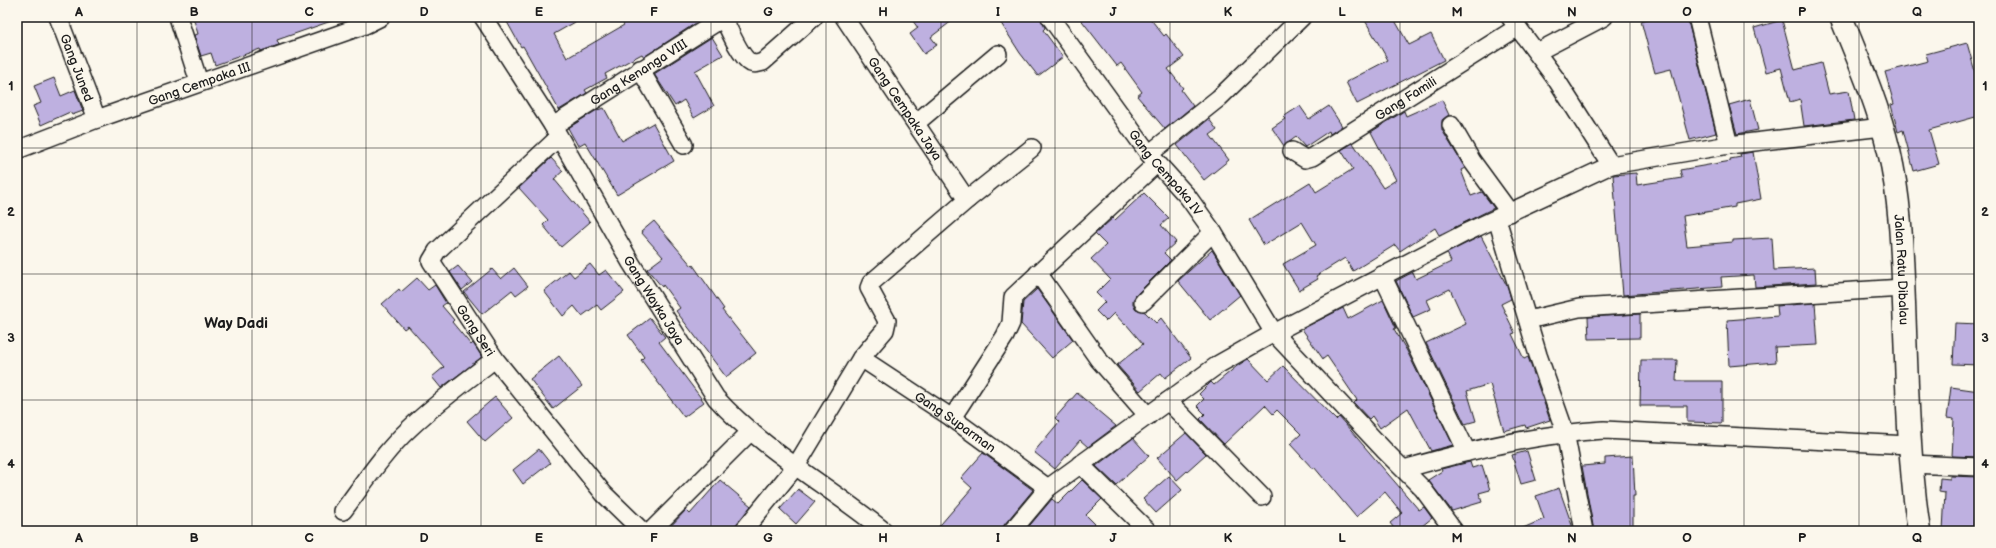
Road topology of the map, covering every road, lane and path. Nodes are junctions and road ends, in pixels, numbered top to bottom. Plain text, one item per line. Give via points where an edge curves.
1 (58, 17) edge
2 (178, 17) edge
3 (381, 17) edge
4 (483, 17) edge
5 (723, 17) edge
6 (814, 17) edge
7 (844, 17) edge
8 (1050, 17) edge
9 (1302, 17) edge
10 (1604, 17) edge
11 (1697, 17) edge
12 (1841, 17) edge
13 (362, 21) edge
14 (1514, 22) edge
15 (1537, 52) junction
16 (998, 54) dead end
17 (640, 68) junction
18 (199, 82) junction
19 (97, 119) junction
20 (916, 123) junction
21 (1451, 125) dead end
22 (1882, 127) junction
23 (556, 131) junction
24 (684, 145) dead end
25 (1729, 145) junction
26 (1032, 148) dead end
27 (17, 150) edge
28 (1292, 150) dead end
29 (1153, 158) junction
30 (1612, 165) junction
31 (967, 200) junction
32 (1504, 216) junction
33 (1213, 232) junction
34 (1038, 273) junction
35 (1382, 275) junction
36 (1903, 288) junction
37 (1143, 302) dead end
38 (1528, 320) junction
39 (1274, 333) junction
40 (861, 358) junction
41 (495, 359) junction
42 (1168, 401) junction
43 (1148, 416) junction
44 (952, 418) junction
45 (752, 431) junction
46 (1564, 432) junction
47 (1467, 452) junction
48 (1910, 454) junction
49 (1080, 464) junction
50 (796, 466) junction
51 (1979, 467) edge
52 (1404, 469) junction
53 (1048, 488) junction
54 (1262, 497) dead end
55 (343, 511) dead end
56 (642, 531) edge
57 (651, 531) edge
58 (743, 531) edge
59 (884, 531) edge
60 (1012, 531) edge
61 (1148, 531) edge
62 (1454, 531) edge
63 (1584, 531) edge
64 (1919, 531) edge

1 - 19 street, Gang Juned
2 - 18 street
3 - 13 street, Gang Cempaka III
4 - 23 street, Gang Wayka Jaya
5 - 6 street via 742,54 752,64 763,62
5 - 17 street, Gang Kenanga VIII
7 - 20 street, Gang Cempaka Jaya
8 - 29 street, Gang Cempaka IV
9 - 29 street
10 - 15 street
11 - 25 street
12 - 22 main road, Jalan Ratu Dibalau
13 - 18 street, Gang Cempaka III
14 - 15 street
14 - 28 street, Gang Famili via 1312,157 1305,159
15 - 30 street
16 - 20 street
17 - 23 street, Gang Kenanga VIII
17 - 24 street
18 - 19 street, Gang Cempaka III
19 - 27 street, Gang Cempaka III
20 - 31 street, Gang Cempaka Jaya
21 - 32 street
22 - 25 street
22 - 36 main road, Jalan Ratu Dibalau via 1889,151 1898,208 1903,254
23 - 41 street, Gang Seri via 431,258 431,263
23 - 45 street, Gang Wayka Jaya via 702,379 728,412
25 - 30 street
26 - 31 street
29 - 33 street, Gang Cempaka IV
29 - 34 street
30 - 32 street
31 - 40 street via 870,284 869,288 887,321 885,330
32 - 35 street
32 - 38 street
33 - 37 street
33 - 39 street, Gang Cempaka IV
34 - 43 street via 1099,360
34 - 44 street via 1014,297 1011,323 1005,336
35 - 39 street
35 - 47 street
36 - 38 street via 1579,308
36 - 48 main road, Jalan Ratu Dibalau
38 - 46 street
39 - 42 street via 1220,364
39 - 52 street, Gang Cempaka IV
40 - 44 street, Gang Suparman
40 - 50 street
41 - 55 street via 409,428
41 - 56 street, Gang Seri via 604,494
42 - 43 street
42 - 54 street
43 - 49 street
44 - 53 street, Gang Suparman
45 - 50 street, Gang Wayka Jaya
45 - 57 street
46 - 47 street
46 - 48 street via 1604,430
46 - 63 street
47 - 52 street
48 - 51 street
48 - 64 main road, Jalan Ratu Dibalau
49 - 53 street
49 - 61 street
50 - 58 street
50 - 59 street, Gang Wayka Jaya
52 - 62 street, Gang Cempaka IV via 1423,489
53 - 60 street

